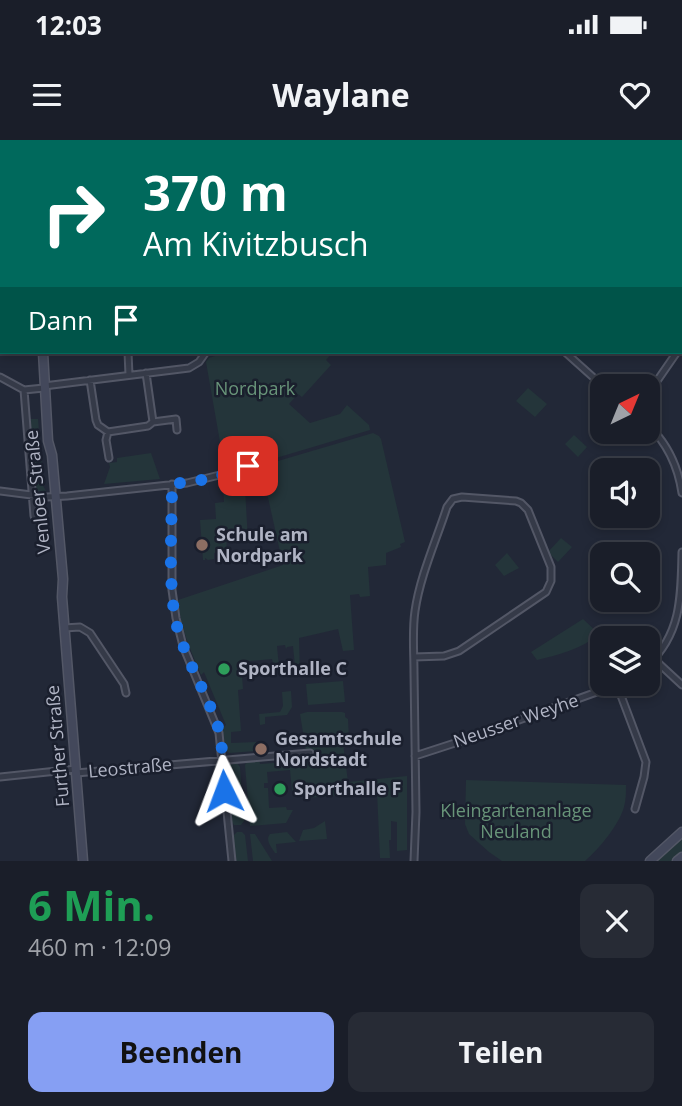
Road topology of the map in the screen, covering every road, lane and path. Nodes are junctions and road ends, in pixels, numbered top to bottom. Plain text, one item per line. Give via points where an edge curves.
1 (43, 354) edge
2 (128, 354) edge
3 (205, 354) edge
4 (567, 354) edge
5 (676, 354) edge
6 (146, 373) junction
7 (590, 374) edge
8 (129, 375) junction
9 (0, 377) edge
10 (660, 377) edge
11 (90, 380) junction
12 (44, 387) junction
13 (24, 390) junction
14 (153, 422) junction
15 (177, 430) dead end
16 (108, 432) junction
17 (660, 439) edge
18 (108, 458) dead end
19 (679, 464) edge
20 (248, 466) dead end
21 (680, 475) edge
22 (172, 484) junction
23 (0, 491) edge
24 (682, 493) edge
25 (33, 495) junction
26 (55, 497) junction
27 (34, 516) dead end
28 (682, 552) edge
29 (680, 617) edge
30 (64, 628) junction
31 (660, 651) edge
32 (414, 657) junction
33 (660, 665) edge
34 (682, 685) edge
35 (127, 692) dead end
36 (590, 695) edge
37 (622, 696) edge
38 (310, 753) dead end
39 (415, 756) junction
40 (222, 760) junction
41 (76, 771) junction
42 (0, 777) edge
43 (635, 809) dead end
44 (682, 832) edge
45 (682, 857) edge
46 (83, 861) edge
47 (232, 861) edge
48 (414, 861) edge
49 (650, 861) edge
50 (677, 861) edge

1 - 12 main road, Venloer Straße
2 - 8 street
3 - 6 street via 189,368
4 - 7 street
5 - 10 street
6 - 8 street
6 - 14 street
8 - 11 street
9 - 13 street
11 - 12 street
11 - 16 street via 96,423
12 - 13 street
12 - 26 main road, Venloer Straße
13 - 25 street, Venloer Straße
14 - 15 street via 176,419
14 - 16 street
16 - 18 street
17 - 19 street
19 - 21 street
20 - 22 street
21 - 24 street
22 - 26 street
22 - 40 street via 176,618 217,725
23 - 25 street
25 - 26 street
25 - 27 street, Venloer Straße
26 - 30 main road, Venloer Straße
28 - 29 street
29 - 31 street
30 - 35 street via 80,627 90,633
30 - 41 main road, Further Straße
32 - 32 street via 444,656 459,650 545,592 551,567 521,503 462,497 450,502 417,598
32 - 39 street
33 - 34 street
36 - 39 street, Neusser Weyhe
37 - 43 street, Neusser Weyhe via 646,762
38 - 40 street, Leostraße
39 - 48 street
40 - 41 street, Leostraße
40 - 47 street
41 - 42 street, Leostraße
41 - 46 main road, Further Straße
44 - 49 main road
45 - 50 main road

